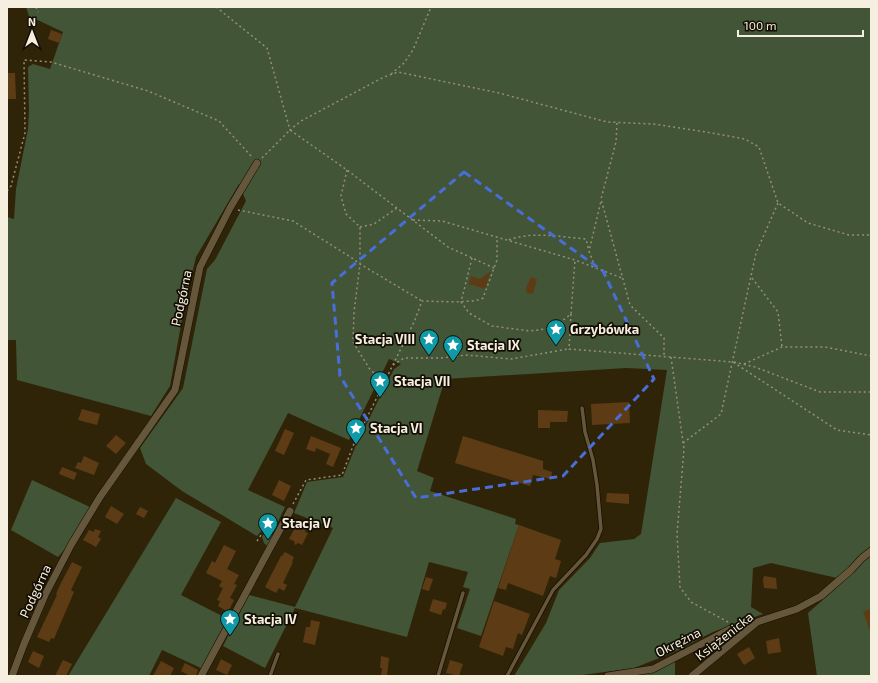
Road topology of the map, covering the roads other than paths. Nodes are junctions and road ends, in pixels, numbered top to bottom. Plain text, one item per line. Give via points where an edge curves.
1 (257, 164) road end
2 (582, 408) dead end
3 (290, 511) road end
4 (871, 551) edge
5 (464, 593) dead end
6 (757, 622) junction
7 (737, 627) junction
8 (738, 638) junction
9 (278, 654) dead end
10 (12, 676) edge
11 (201, 676) edge
12 (270, 676) edge
13 (438, 676) edge
14 (507, 676) edge
15 (608, 676) edge
16 (692, 676) edge

1 - 10 street, Podgórna via 230,208 200,267 175,390 100,497 71,545 45,595
2 - 14 lane via 597,485 601,529 586,555 553,590
3 - 11 street
4 - 6 street, Książenicka via 821,596 797,609
5 - 13 lane
6 - 7 street, Okrężna
6 - 8 street, Książenicka
7 - 8 street
7 - 15 street, Okrężna via 653,668
8 - 16 street, Książenicka
9 - 12 lane

